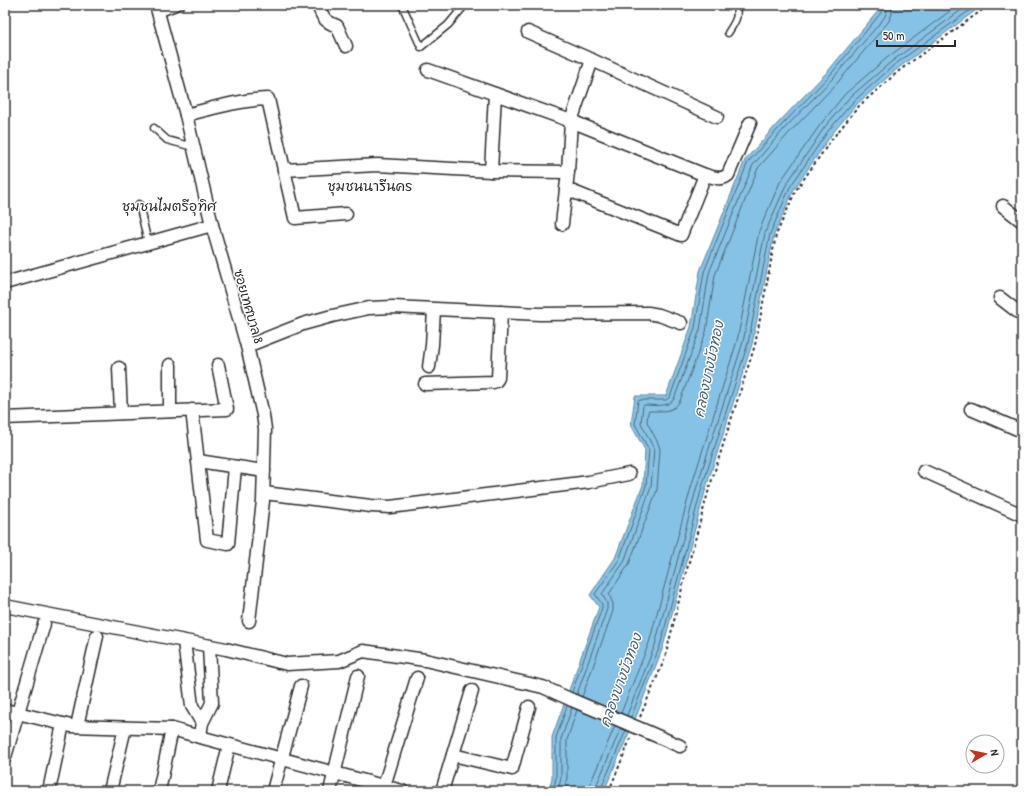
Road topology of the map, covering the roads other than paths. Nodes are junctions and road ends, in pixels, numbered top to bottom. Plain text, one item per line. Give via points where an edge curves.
1 (181, 5) edge
2 (318, 5) edge
3 (402, 5) edge
4 (465, 5) edge
5 (734, 5) edge
6 (157, 9) edge
7 (528, 32) dead end
8 (728, 33) dead end
9 (346, 46) dead end
10 (592, 60) junction
11 (428, 70) dead end
12 (495, 94) junction
13 (186, 115) junction
14 (717, 117) dead end
15 (571, 121) junction
16 (750, 123) dead end
17 (154, 128) dead end
18 (193, 147) junction
19 (284, 170) junction
20 (491, 171) junction
21 (568, 172) junction
22 (705, 175) junction
23 (566, 189) junction
24 (139, 204) dead end
25 (1003, 206) dead end
26 (346, 214) dead end
27 (1022, 220) edge
28 (212, 224) junction
29 (562, 224) dead end
30 (148, 243) junction
31 (5, 283) edge
32 (1000, 298) dead end
33 (434, 310) junction
34 (501, 312) junction
35 (1022, 315) edge
36 (681, 324) dead end
37 (247, 346) junction
38 (170, 365) dead end
39 (218, 365) dead end
40 (429, 366) dead end
41 (119, 368) dead end
42 (425, 384) dead end
43 (971, 409) dead end
44 (192, 410) junction
45 (170, 411) junction
46 (121, 413) junction
47 (5, 418) edge
48 (1022, 431) edge
49 (198, 462) junction
50 (235, 467) junction
51 (924, 470) dead end
52 (264, 471) junction
53 (629, 474) dead end
54 (264, 493) junction
55 (1022, 515) edge
56 (5, 606) edge
57 (249, 621) dead end
58 (44, 624) dead end
59 (97, 636) dead end
60 (184, 641) junction
61 (209, 646) junction
62 (358, 676) dead end
63 (417, 678) dead end
64 (301, 686) dead end
65 (472, 691) dead end
66 (529, 707) dead end
67 (5, 710) edge
68 (17, 713) junction
69 (202, 722) junction
70 (63, 724) junction
71 (78, 726) junction
72 (125, 728) junction
73 (172, 729) junction
74 (200, 737) junction
75 (229, 745) junction
76 (680, 746) dead end
77 (453, 755) junction
78 (5, 757) edge
79 (281, 759) junction
80 (335, 773) junction
81 (388, 788) edge
82 (49, 791) edge
83 (110, 791) edge
84 (159, 791) edge
85 (218, 791) edge
86 (273, 791) edge
87 (330, 791) edge
88 (402, 791) edge
89 (442, 791) edge

1 - 6 lane
2 - 9 street via 324,19 337,26
3 - 4 lane via 421,47 448,25
5 - 8 lane via 737,12 735,22
6 - 13 street, ซอยเทศบาล 8
7 - 10 street
10 - 14 street
10 - 15 street
11 - 12 street
12 - 15 street
12 - 20 street
13 - 18 street, ซอยเทศบาล 8
13 - 19 street via 249,99 268,99
15 - 21 street
15 - 22 street
16 - 22 street via 728,175 722,178
17 - 18 lane via 166,140
18 - 28 street, ซอยเทศบาล 8
19 - 20 street via 378,165
19 - 26 street via 295,218
20 - 21 street
21 - 23 street
22 - 23 street via 681,235
23 - 29 street
24 - 30 lane
25 - 27 street
28 - 30 street
28 - 37 street, ซอยเทศบาล 8
30 - 31 street
32 - 35 street
33 - 34 street
33 - 37 street via 369,308 303,324
33 - 40 street
34 - 36 street via 648,313
34 - 42 street via 496,381
37 - 52 street, ซอยเทศบาล 8 via 264,422
38 - 45 street
39 - 44 street via 227,409
41 - 46 street
43 - 48 street
44 - 45 street
44 - 49 street
45 - 46 street
46 - 47 street
49 - 50 street
49 - 50 street via 207,540 228,544
50 - 52 street
51 - 55 street
52 - 54 street, ซอยเทศบาล 8
53 - 54 street via 589,482 390,507
54 - 57 street, ซอยเทศบาล 8
56 - 60 street
58 - 68 street
59 - 71 street
60 - 61 street
60 - 69 street via 192,706
61 - 69 street via 212,703
61 - 76 street, bridge via 287,664 339,662 363,651 425,660 543,687
62 - 80 street
63 - 81 street
64 - 79 street
65 - 77 street
66 - 77 street via 512,769
67 - 68 street
68 - 70 street
68 - 78 street
69 - 74 street
70 - 71 street
70 - 82 street
71 - 72 street
72 - 73 street
72 - 83 street
73 - 74 street
73 - 84 street
74 - 75 street
75 - 79 street
75 - 85 street
77 - 89 street
79 - 80 street
79 - 86 street
80 - 81 street
80 - 87 street
81 - 88 street

